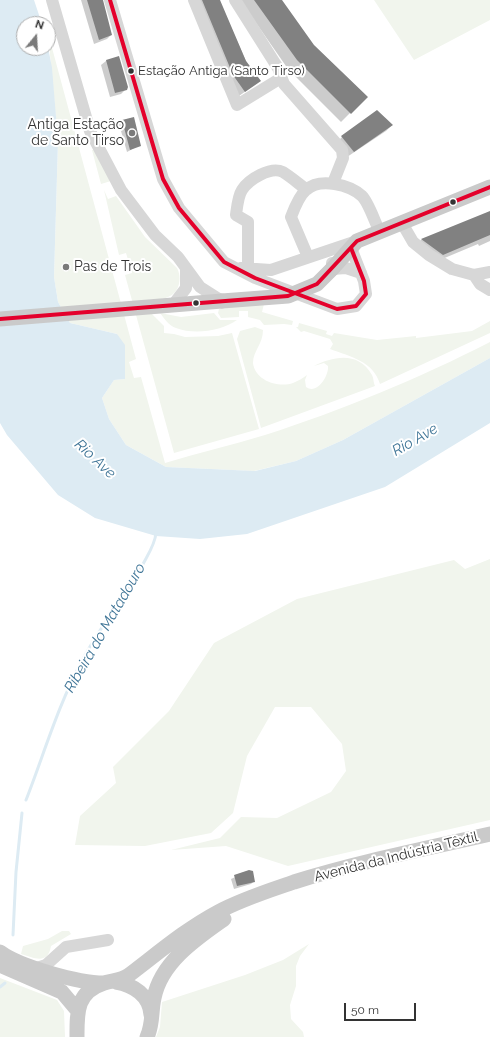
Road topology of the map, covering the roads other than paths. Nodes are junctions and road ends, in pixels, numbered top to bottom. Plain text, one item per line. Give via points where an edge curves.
1 (52, 0) edge
2 (110, 0) edge
3 (194, 0) edge
4 (235, 0) edge
5 (281, 78) junction
6 (333, 183) junction
7 (490, 187) edge
8 (306, 189) junction
9 (402, 223) junction
10 (380, 232) junction
11 (354, 245) junction
12 (321, 253) junction
13 (308, 257) junction
14 (232, 266) junction
15 (186, 268) junction
16 (248, 269) junction
17 (332, 269) junction
18 (271, 270) junction
19 (490, 272) edge
20 (361, 273) junction
21 (474, 275) junction
22 (263, 281) junction
23 (490, 290) edge
24 (222, 301) junction
25 (167, 306) junction
26 (0, 319) edge
27 (490, 834) edge
28 (302, 880) junction
29 (108, 940) dead end
30 (0, 952) edge
31 (58, 954) junction
32 (0, 957) edge
33 (0, 965) edge
34 (0, 971) edge
35 (33, 974) junction
36 (74, 979) junction
37 (110, 982) junction
38 (78, 1011) junction
39 (152, 1022) junction
40 (78, 1033) edge
41 (147, 1037) edge

1 - 15 street via 90,131 121,190 155,235
2 - 14 street via 163,179 179,208 224,262
3 - 5 street via 238,104
4 - 5 street via 278,68
5 - 6 street via 342,150 343,158
6 - 8 street via 318,184
6 - 10 street via 354,190 363,197
7 - 9 main road
8 - 13 street via 291,217
8 - 16 street via 277,170 254,178 242,190 236,215 248,222
9 - 10 main road
9 - 21 street via 414,242 429,255 452,269
10 - 11 main road
11 - 12 street
11 - 17 main road
11 - 20 street
12 - 13 street
12 - 17 street via 328,255 332,260
13 - 18 street
14 - 16 street
14 - 22 street
15 - 24 street via 200,287
15 - 25 street via 186,288
16 - 18 street
17 - 20 street via 346,268
17 - 24 main road, bridge via 317,284 288,296
18 - 22 street
19 - 21 street
20 - 22 street via 366,294 356,306 337,309
21 - 23 street via 480,284
24 - 25 main road
25 - 26 main road
27 - 28 main road, Avenida da Indústria Têxtil via 340,868
28 - 37 main road via 246,899 218,912 181,935 128,976
28 - 39 main road via 228,916 187,947 166,971 157,988
29 - 31 street via 66,947
30 - 35 main road
31 - 35 street
31 - 36 street via 61,970
32 - 35 main road
33 - 35 main road
34 - 35 main road
35 - 36 main road
35 - 38 main road via 62,992
36 - 37 main road via 91,983
37 - 38 main road via 95,987 86,994
37 - 39 main road via 133,987 146,999 151,1010
38 - 40 main road
39 - 41 main road

